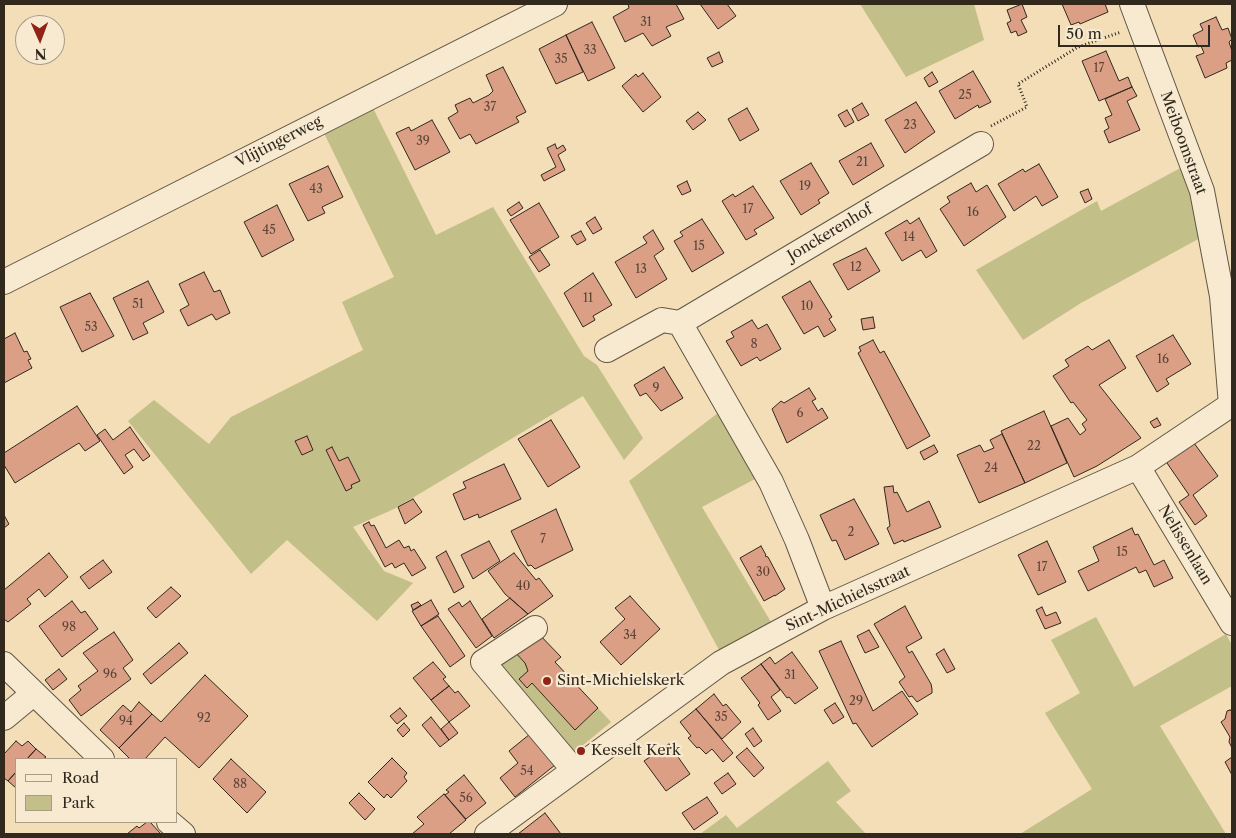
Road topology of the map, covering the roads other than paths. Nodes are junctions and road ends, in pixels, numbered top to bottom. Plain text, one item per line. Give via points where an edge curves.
1 (555, 4) edge
2 (1132, 4) edge
3 (981, 144) road end
4 (4, 282) edge
5 (680, 323) junction
6 (607, 350) dead end
7 (1232, 405) edge
8 (1138, 467) junction
9 (823, 608) junction
10 (1232, 623) edge
11 (535, 628) dead end
12 (4, 664) edge
13 (33, 694) junction
14 (4, 718) edge
15 (101, 758) edge
16 (573, 769) junction
17 (170, 823) edge
18 (182, 834) edge
19 (487, 834) edge

1 - 4 street, Vlijtingerweg
2 - 7 street, Meiboomstraat via 1202,191 1222,296
3 - 5 street, Jonckerenhof
5 - 6 street via 662,320
5 - 9 street via 771,482
7 - 8 street, Sint-Michielsstraat
8 - 9 street, Sint-Michielsstraat
8 - 10 street, Nelissenlaan
9 - 16 street, Sint-Michielsstraat via 721,663
11 - 16 street via 483,662
12 - 13 street
13 - 14 street
13 - 15 street
16 - 19 street, Sint-Michielsstraat
17 - 18 street

